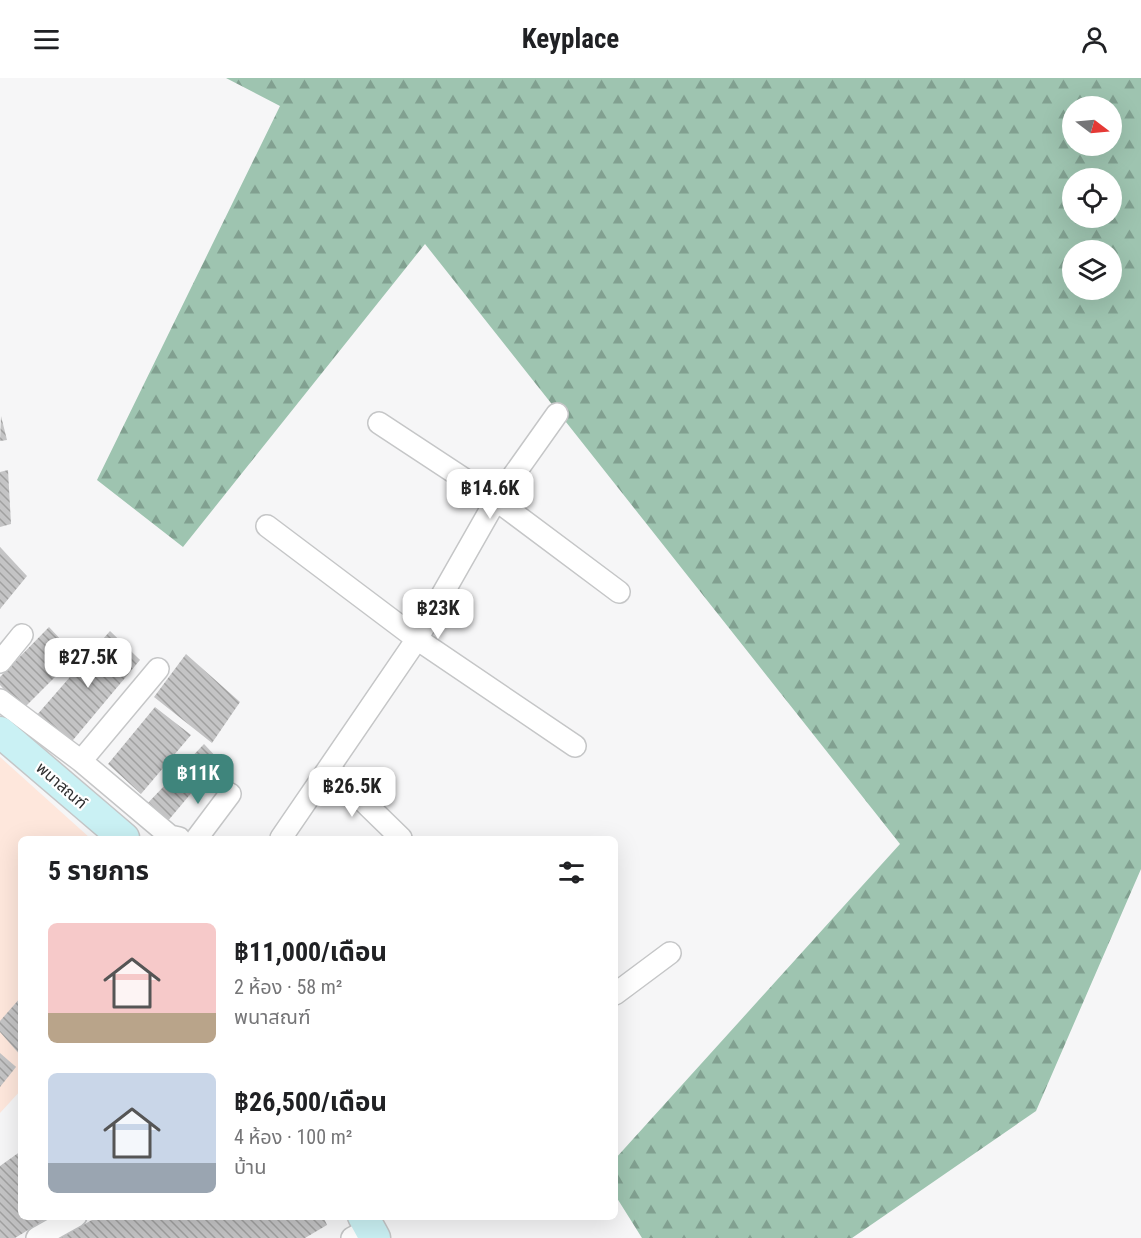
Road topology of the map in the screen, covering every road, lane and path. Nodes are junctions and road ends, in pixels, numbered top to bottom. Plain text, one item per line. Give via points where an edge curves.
1 (557, 414) dead end
2 (380, 423) dead end
3 (496, 500) junction
4 (267, 526) dead end
5 (619, 592) dead end
6 (22, 635) dead end
7 (417, 639) junction
8 (0, 662) edge
9 (158, 669) dead end
10 (0, 700) edge
11 (0, 732) edge
12 (574, 746) dead end
13 (81, 761) junction
14 (330, 769) junction
15 (230, 794) dead end
16 (122, 836) edge
17 (170, 836) edge
18 (198, 836) edge
19 (282, 836) edge
20 (399, 836) edge
21 (670, 953) dead end
22 (618, 992) edge
23 (69, 1220) edge
24 (38, 1238) edge

1 - 3 street
2 - 3 street
3 - 5 street
3 - 7 street
4 - 7 street
6 - 8 street
7 - 12 street
7 - 14 street
9 - 13 street
10 - 13 street
11 - 16 street, พนาสณฑ์
13 - 17 street
14 - 19 street
14 - 20 street
15 - 18 street
21 - 22 street
23 - 24 street

